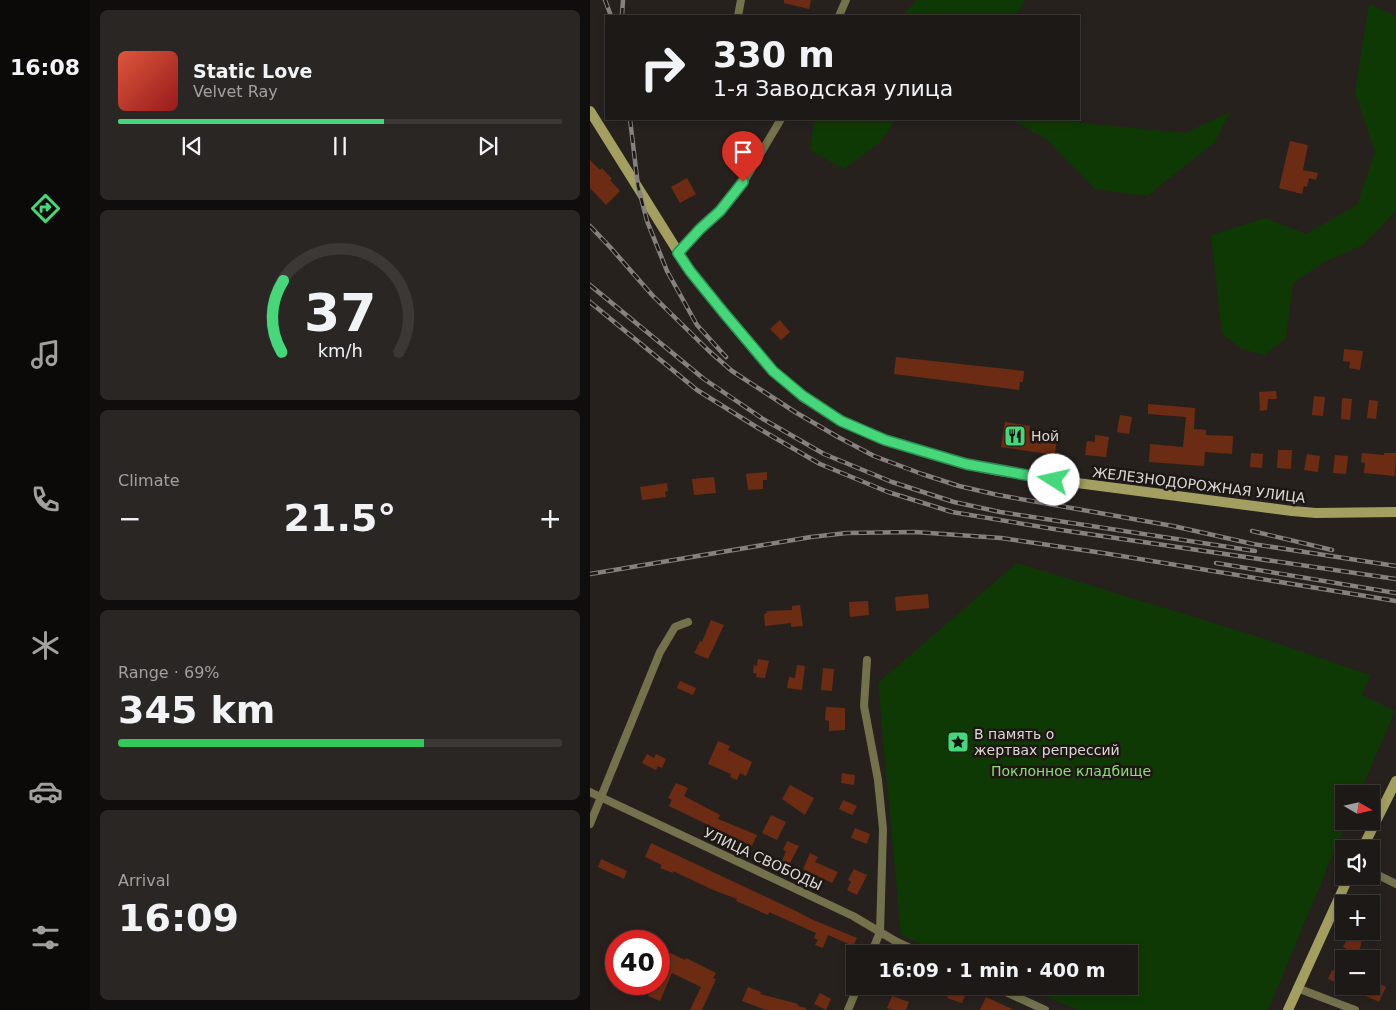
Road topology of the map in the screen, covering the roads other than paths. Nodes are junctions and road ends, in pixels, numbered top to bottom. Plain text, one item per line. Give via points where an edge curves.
1 (741, 0) edge
2 (846, 0) edge
3 (738, 15) edge
4 (839, 15) edge
5 (590, 111) edge
6 (780, 120) edge
7 (678, 253) junction
8 (1396, 512) edge
9 (688, 622) dead end
10 (867, 660) dead end
11 (1396, 781) edge
12 (590, 792) edge
13 (602, 798) junction
14 (590, 824) edge
15 (1366, 840) edge
16 (1380, 876) edge
17 (1396, 884) edge
18 (1345, 885) edge
19 (880, 932) junction
20 (875, 945) edge
21 (903, 945) edge
22 (1297, 988) junction
23 (854, 995) edge
24 (1012, 995) edge
25 (848, 1010) edge
26 (1045, 1010) edge
27 (1288, 1010) edge
28 (1355, 1010) edge

1 - 3 street
2 - 4 street
5 - 7 street, ЖЕЛЕЗНОДОРОЖНАЯ УЛИЦА
6 - 7 street via 743,182 720,211
7 - 8 street, ЖЕЛЕЗНОДОРОЖНАЯ УЛИЦА via 773,371 841,421 885,440 966,464 1054,480 1316,513
9 - 13 street via 675,627 660,652
10 - 19 street via 864,706 878,780 883,829
11 - 15 street
12 - 13 street, УЛИЦА СВОБОДЫ
13 - 14 street
13 - 19 street, УЛИЦА СВОБОДЫ via 853,916
16 - 17 street
18 - 22 street
19 - 20 street
19 - 21 street, УЛИЦА СВОБОДЫ
22 - 27 street
22 - 28 street
23 - 25 street
24 - 26 street

